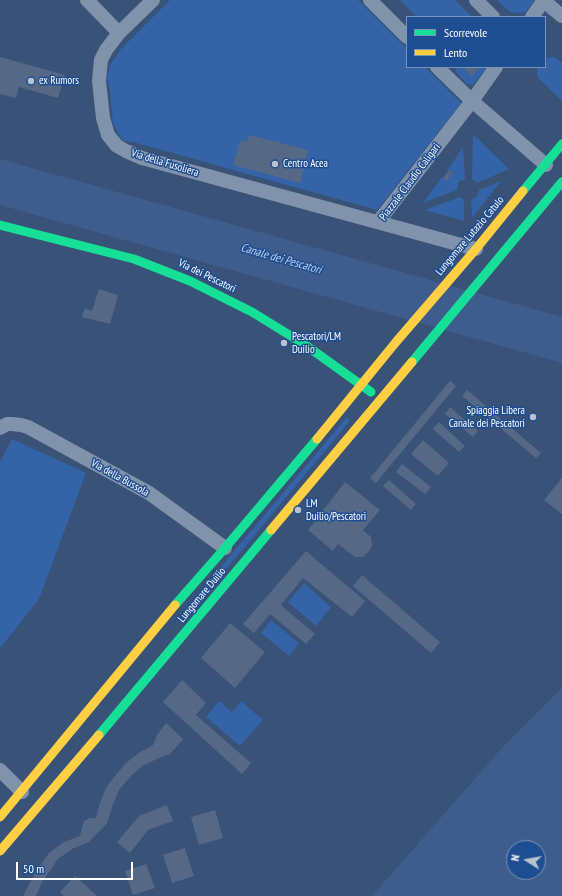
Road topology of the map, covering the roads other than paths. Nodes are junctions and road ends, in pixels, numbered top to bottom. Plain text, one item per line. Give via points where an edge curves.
1 (87, 0) edge
2 (153, 0) edge
3 (370, 0) edge
4 (476, 0) edge
5 (544, 0) edge
6 (492, 16) edge
7 (533, 16) edge
8 (562, 16) edge
9 (119, 33) junction
10 (406, 36) edge
11 (439, 68) edge
12 (495, 68) edge
13 (472, 101) junction
14 (562, 144) edge
15 (546, 165) junction
16 (562, 182) edge
17 (378, 222) junction
18 (0, 225) edge
19 (476, 249) junction
20 (396, 342) joint
21 (362, 385) junction
22 (380, 399) junction
23 (3, 426) edge
24 (225, 548) junction
25 (0, 770) edge
26 (22, 792) junction
27 (0, 817) edge
28 (0, 851) edge

1 - 9 street
2 - 9 street, Via della Fusoliera
3 - 10 street
4 - 6 street
5 - 7 street
5 - 8 street
9 - 17 street, Via della Fusoliera via 103,55 98,75 104,124 108,135 117,146 142,158
11 - 13 street
12 - 13 street, Piazzale Claudio Caligari
13 - 15 street
13 - 17 street, Piazzale Claudio Caligari
14 - 15 main road, Lungomare Lutazio Catulo
15 - 19 main road, Lungomare Lutazio Catulo
16 - 22 main road, Lungomare Duilio
17 - 19 street, Piazzale Claudio Caligari
18 - 21 main road, Via dei Pescatori via 134,259 171,272 252,312 304,344
19 - 20 main road, Lungomare Lutazio Catulo
20 - 21 main road, Lungomare Duilio
21 - 22 main road, Via dei Pescatori
21 - 24 main road, Lungomare Duilio
22 - 28 main road, Lungomare Duilio
23 - 24 street, Via della Bussola via 17,424 28,427 149,493
24 - 26 main road, Lungomare Duilio
25 - 26 street
26 - 27 main road, Lungomare Duilio

